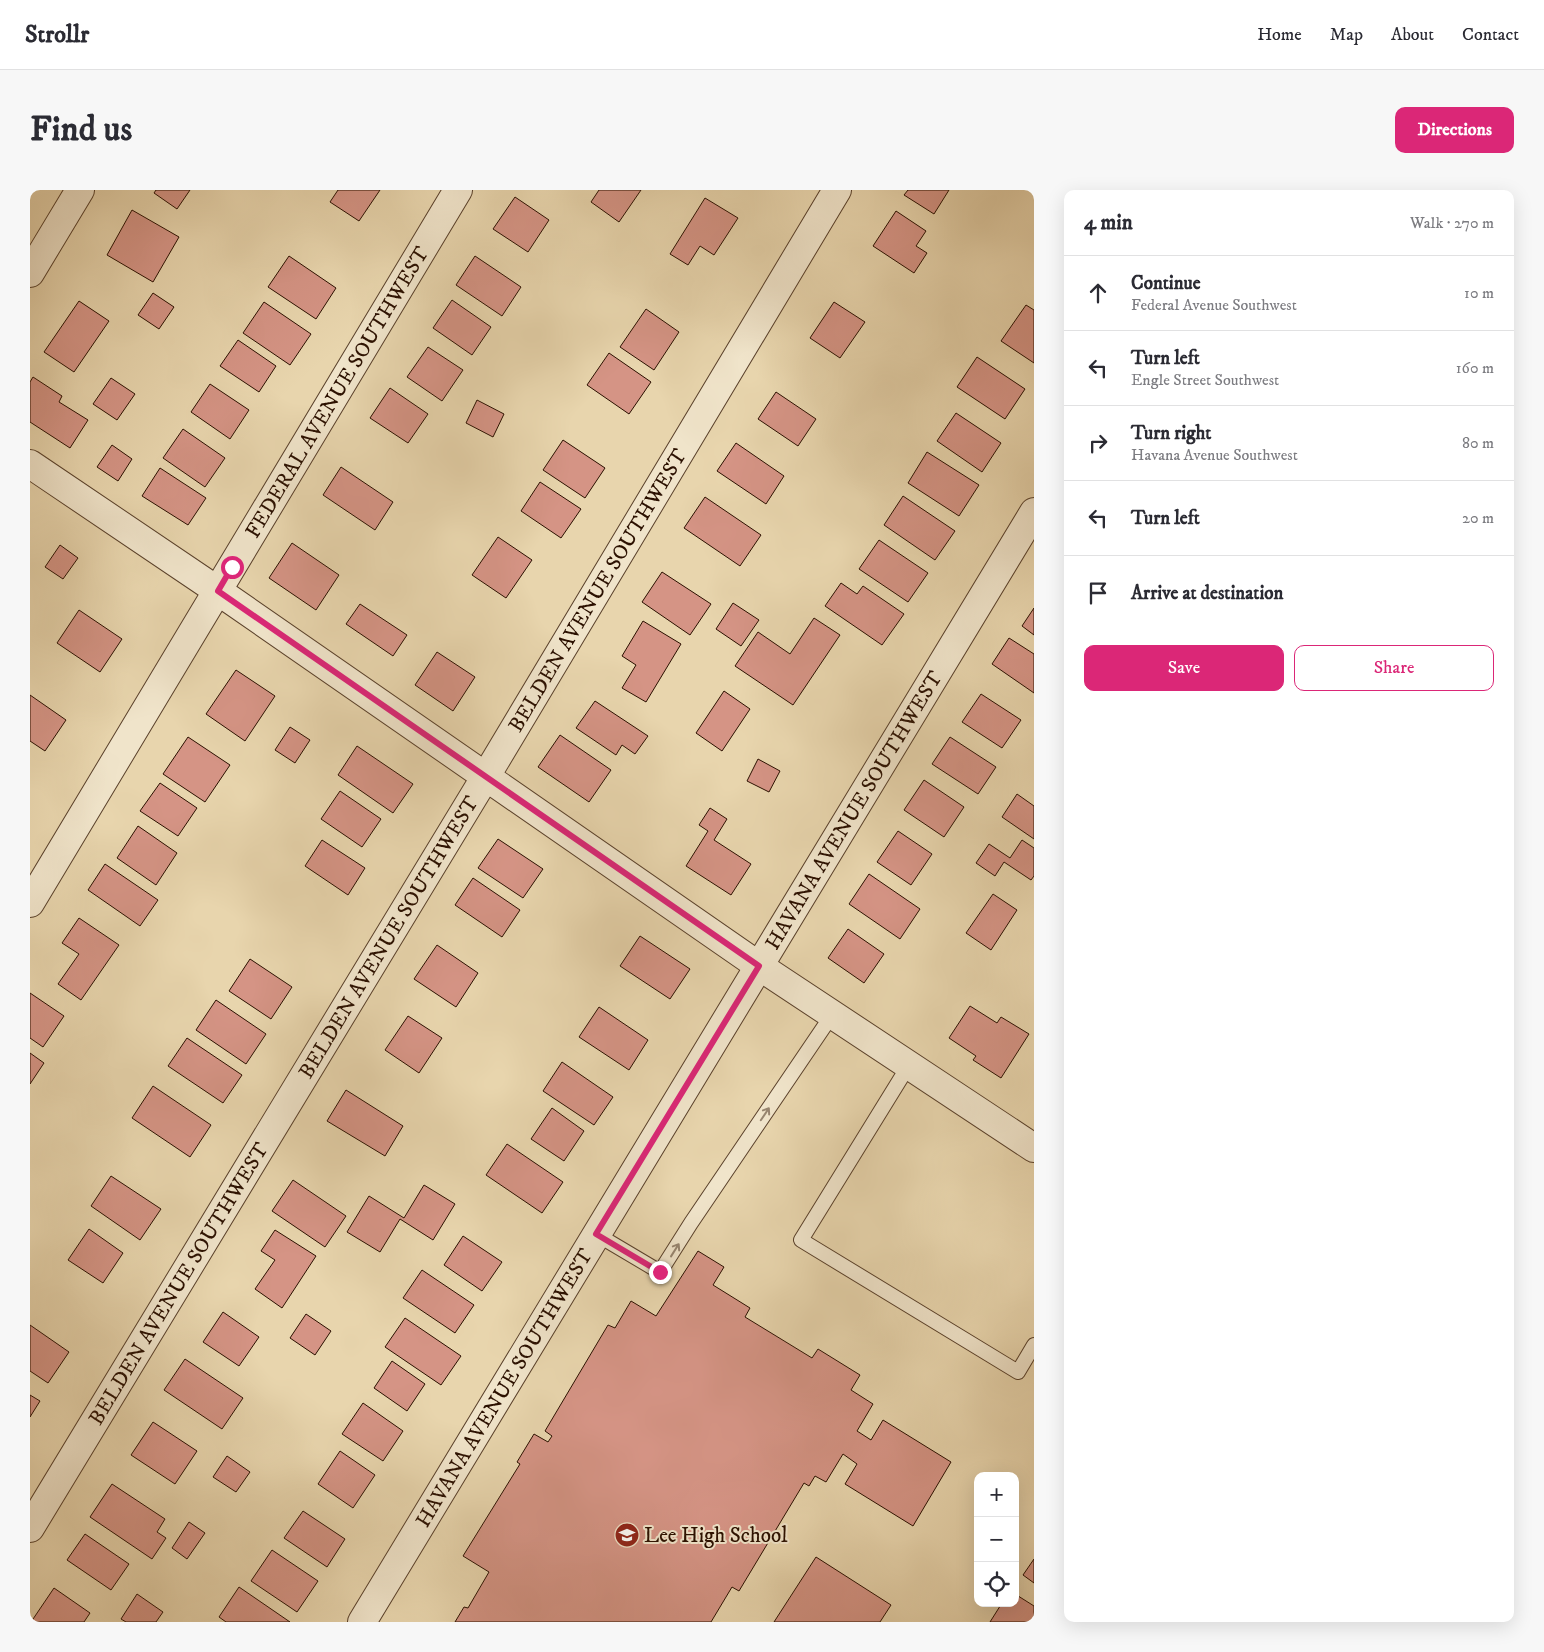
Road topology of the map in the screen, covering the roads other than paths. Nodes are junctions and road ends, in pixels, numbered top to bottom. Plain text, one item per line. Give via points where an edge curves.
1 (80, 190) edge
2 (458, 190) edge
3 (837, 190) edge
4 (30, 273) edge
5 (30, 464) edge
6 (1034, 512) edge
7 (218, 591) junction
8 (486, 776) junction
9 (30, 903) edge
10 (759, 966) junction
11 (832, 1015) junction
12 (908, 1065) junction
13 (1034, 1147) edge
14 (596, 1234) junction
15 (1034, 1345) edge
16 (30, 1528) edge
17 (362, 1622) edge

1 - 4 street
2 - 7 street, FEDERAL AVENUE SOUTHWEST
3 - 8 street, BELDEN AVENUE SOUTHWEST
5 - 7 street
6 - 10 street, HAVANA AVENUE SOUTHWEST
7 - 8 street
7 - 9 street, FEDERAL AVENUE SOUTHWEST
8 - 10 street
8 - 16 street, BELDEN AVENUE SOUTHWEST
10 - 11 street
10 - 14 street, HAVANA AVENUE SOUTHWEST
11 - 12 street
14 -> 11 lane via 660,1272
12 - 13 street
12 - 15 lane via 802,1240 1018,1372
14 - 17 street, HAVANA AVENUE SOUTHWEST

